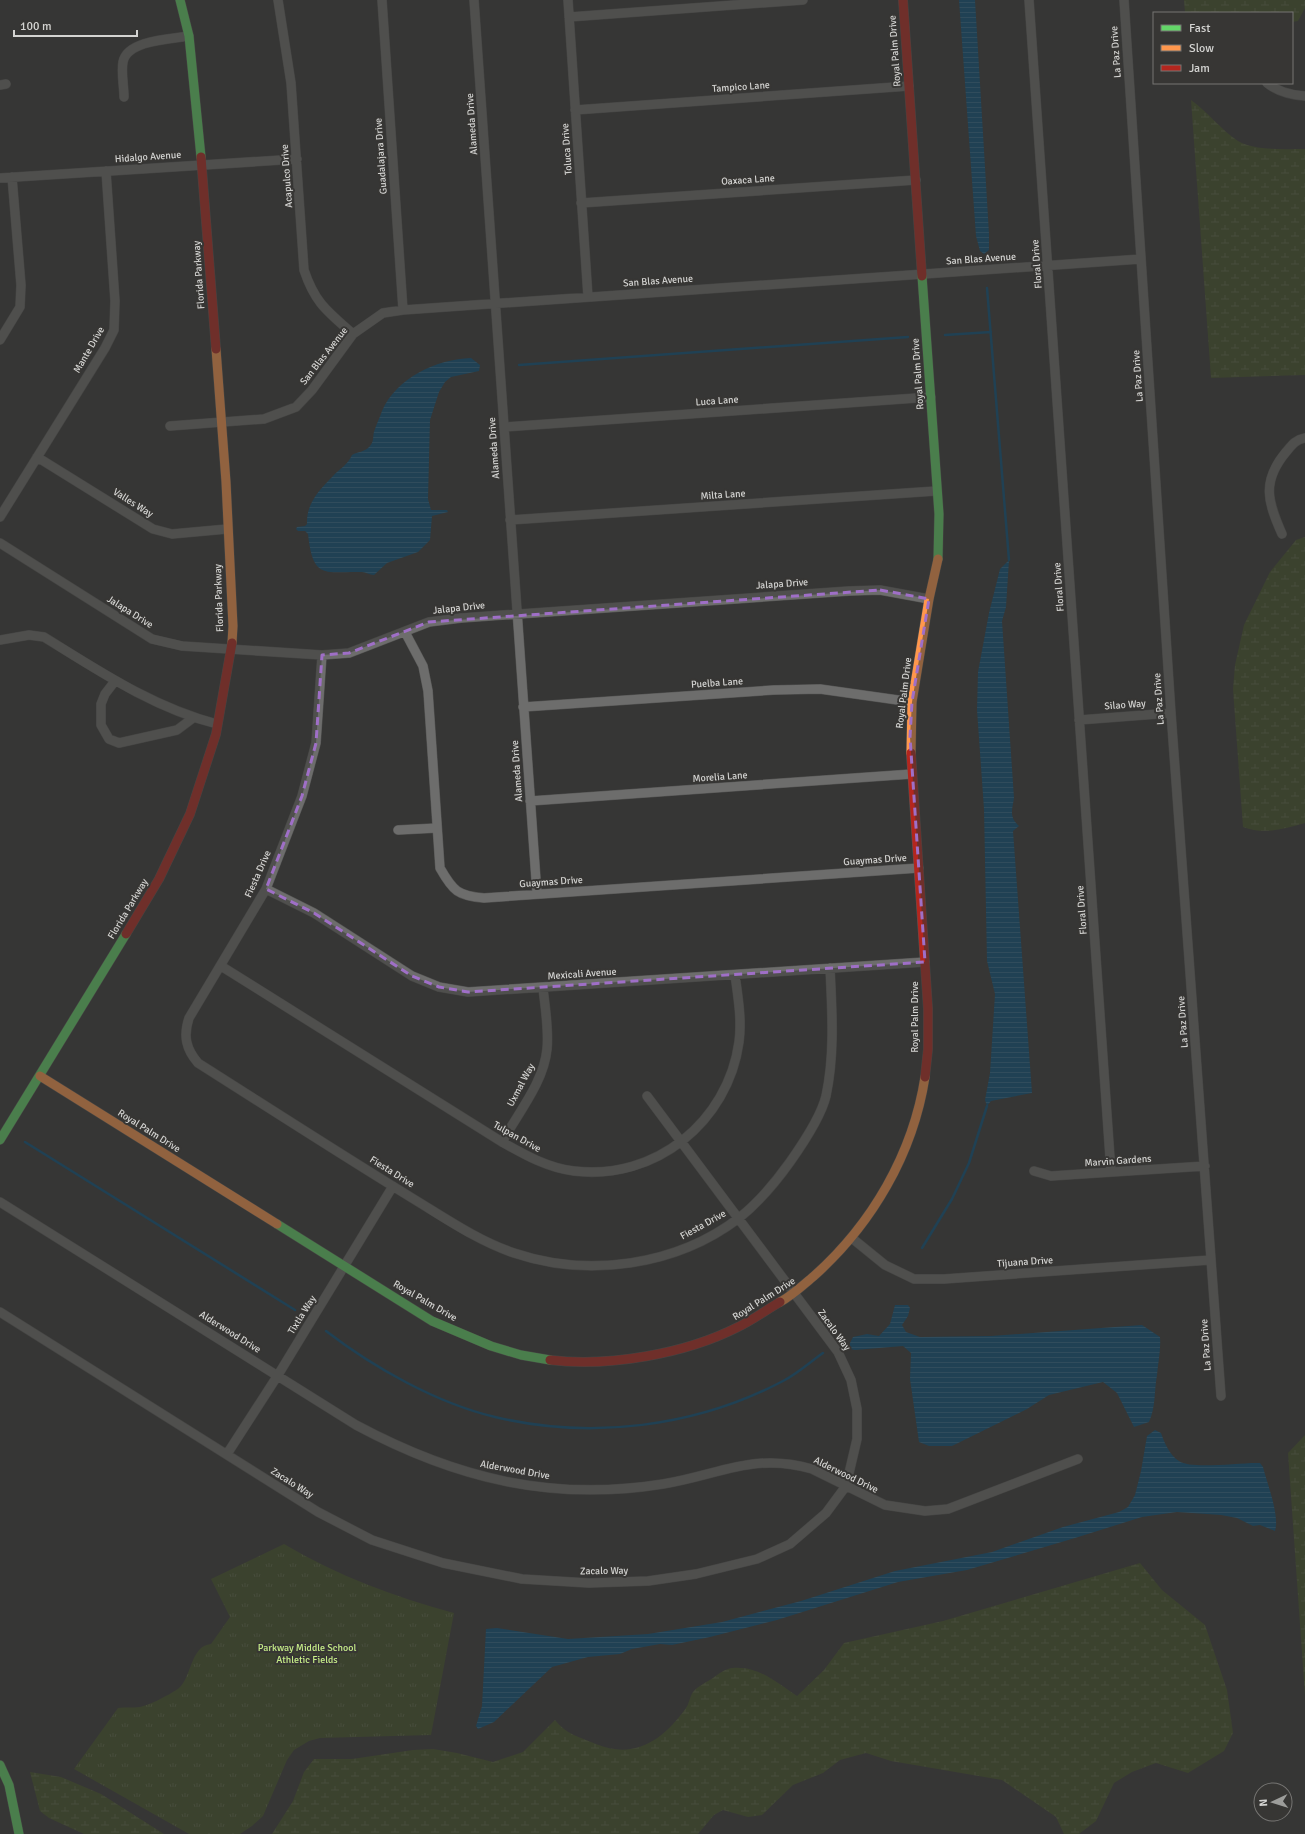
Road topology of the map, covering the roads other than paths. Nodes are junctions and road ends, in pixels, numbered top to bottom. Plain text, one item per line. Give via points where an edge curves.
1 (180, 0) edge
2 (278, 0) edge
3 (382, 0) edge
4 (474, 0) edge
5 (568, 0) edge
6 (803, 0) edge
7 (903, 0) edge
8 (1029, 0) edge
9 (1124, 0) edge
10 (569, 17) junction
11 (189, 36) junction
12 (1268, 84) edge
13 (909, 86) junction
14 (1305, 96) edge
15 (124, 97) dead end
16 (575, 110) junction
17 (297, 159) junction
18 (202, 164) junction
19 (106, 171) junction
20 (12, 177) junction
21 (0, 178) edge
22 (916, 180) junction
23 (582, 203) junction
24 (1141, 259) junction
25 (1048, 265) junction
26 (922, 274) junction
27 (588, 297) junction
28 (495, 303) junction
29 (403, 310) junction
30 (353, 334) junction
31 (0, 340) edge
32 (931, 397) junction
33 (220, 422) junction
34 (170, 426) dead end
35 (504, 427) junction
36 (1305, 438) edge
37 (37, 457) junction
38 (936, 491) junction
39 (0, 517) edge
40 (510, 520) junction
41 (227, 529) junction
42 (1282, 534) dead end
43 (0, 543) edge
44 (929, 599) junction
45 (517, 614) junction
46 (405, 632) junction
47 (0, 640) edge
48 (231, 650) junction
49 (322, 655) junction
50 (116, 681) junction
51 (912, 702) junction
52 (523, 707) junction
53 (1171, 713) junction
54 (193, 718) junction
55 (1080, 720) junction
56 (217, 724) junction
57 (912, 774) junction
58 (530, 801) junction
59 (437, 828) junction
60 (398, 830) dead end
61 (919, 868) junction
62 (266, 889) junction
63 (537, 894) junction
64 (925, 962) junction
65 (221, 966) junction
66 (830, 968) junction
67 (735, 975) junction
68 (543, 988) junction
69 (40, 1076) junction
70 (647, 1096) dead end
71 (0, 1140) edge
72 (682, 1141) junction
73 (502, 1142) junction
74 (1205, 1166) junction
75 (1034, 1172) dead end
76 (1111, 1172) junction
77 (393, 1186) junction
78 (0, 1202) edge
79 (738, 1218) junction
80 (853, 1239) junction
81 (1210, 1260) junction
82 (345, 1266) junction
83 (794, 1295) junction
84 (0, 1312) edge
85 (278, 1375) junction
86 (1221, 1396) dead end
87 (226, 1454) junction
88 (1078, 1460) dead end
89 (846, 1486) junction
90 (0, 1765) edge
91 (19, 1834) edge

1 - 11 street, Florida Parkway
2 - 17 street, Acapulco Drive via 291,83
3 - 29 street, Guadalajara Drive
4 - 28 street, Alameda Drive
5 - 10 street, Toluca Drive
6 - 10 street
7 - 13 street, Royal Palm Drive
8 - 25 street, Floral Drive
9 - 24 street, La Paz Drive
10 - 16 street, Toluca Drive
11 - 15 street via 143,44 128,51 123,62
11 - 18 street, Florida Parkway
12 - 14 street via 1289,94
13 - 16 street, Tampico Lane
13 - 22 street, Royal Palm Drive
16 - 23 street, Toluca Drive
17 - 18 street, Hidalgo Avenue
17 - 30 street, Acapulco Drive via 304,270 310,289 320,305
18 - 19 street, Hidalgo Avenue
18 - 33 street, Florida Parkway
19 - 20 street, Hidalgo Avenue
19 - 37 street, Mante Drive via 115,301 114,330
20 - 21 street, Hidalgo Avenue
20 - 31 street via 21,285 20,306
22 - 23 street, Oaxaca Lane
22 - 26 street, Royal Palm Drive
23 - 27 street, Toluca Drive
24 - 25 street, San Blas Avenue
24 - 53 street, La Paz Drive
25 - 26 street, San Blas Avenue
25 - 55 street, Floral Drive
26 - 27 street, San Blas Avenue
26 - 32 street, Royal Palm Drive
27 - 28 street, San Blas Avenue
28 - 29 street, San Blas Avenue
28 - 35 street, Alameda Drive
29 - 30 street, San Blas Avenue via 383,314
30 - 33 street, San Blas Avenue via 312,390 296,407 264,419
32 - 35 street, Luca Lane
32 - 38 street, Royal Palm Drive
33 - 34 street, San Blas Avenue
33 - 41 street, Florida Parkway via 226,482
35 - 40 street, Alameda Drive
36 - 42 street via 1297,440 1276,464 1269,481 1270,508
37 - 39 street, Mante Drive
37 - 41 street, Valles Way via 153,529 172,534
38 - 40 street, Milta Lane
38 - 44 street, Royal Palm Drive via 939,553
40 - 45 street, Alameda Drive
41 - 48 street, Florida Parkway via 233,626
43 - 48 street, Jalapa Drive via 152,639 182,646
44 - 45 street, Jalapa Drive via 880,590 848,591
44 - 51 street, Royal Palm Drive
45 - 46 street, Jalapa Drive via 429,622
45 - 52 street, Alameda Drive
46 - 49 street, Jalapa Drive via 349,653
46 - 59 street, Guaymas Drive via 423,666 428,691
47 - 50 street via 29,635 44,637
48 - 49 street, Jalapa Drive
48 - 56 street, Florida Parkway
49 - 62 street, Fiesta Drive via 316,743 302,796
50 - 54 street
50 - 54 street via 105,694 101,704 101,725 109,739 119,743 177,730
51 - 52 street, Puelba Lane via 820,689
51 - 57 street, Royal Palm Drive
52 - 58 street, Alameda Drive
53 - 55 street, Silao Way
53 - 74 street, La Paz Drive
54 - 56 street
55 - 76 street, Floral Drive
56 - 69 street, Florida Parkway via 190,814 162,872
57 - 58 street, Morelia Lane
57 - 61 street, Royal Palm Drive
58 - 63 street, Alameda Drive
59 - 60 street
59 - 63 street, Guaymas Drive via 440,868 450,886 466,896 484,898
61 - 63 street, Guaymas Drive
61 - 64 street, Royal Palm Drive
62 - 65 street, Fiesta Drive
62 - 68 street, Mexicali Avenue via 314,914 412,976 439,987 468,992
64 - 66 street, Mexicali Avenue
64 - 80 street, Royal Palm Drive via 928,1036 923,1086 914,1125 898,1165
65 - 73 street, Tulpan Drive
65 - 77 street, Fiesta Drive via 189,1018 186,1034 188,1049 192,1055 198,1062
66 - 67 street, Mexicali Avenue
66 - 79 street, Fiesta Drive via 832,1046 826,1098 805,1141 762,1197
67 - 68 street, Mexicali Avenue
67 - 72 street, Tulpan Drive via 739,1003 739,1041 734,1066 717,1104 696,1130
68 - 73 street, Uxmal Way via 548,1039 544,1063 536,1083
69 - 71 street, Florida Parkway
69 - 82 street, Royal Palm Drive
70 - 72 street, Zacalo Way
72 - 73 street, Tulpan Drive via 654,1159 624,1169 598,1172 563,1169 533,1159
72 - 79 street, Zacalo Way
74 - 76 street, Marvin Gardens
74 - 81 street, La Paz Drive
75 - 76 street, Marvin Gardens via 1051,1176
77 - 79 street, Fiesta Drive via 498,1247 538,1260 578,1266 612,1265 678,1251
77 - 82 street, Tixtla Way
78 - 85 street, Alderwood Drive
79 - 83 street, Zacalo Way
80 - 81 street, Tijuana Drive via 885,1265 914,1279
80 - 83 street, Royal Palm Drive via 827,1267
81 - 86 street, La Paz Drive
82 - 83 street, Royal Palm Drive via 432,1321 485,1344 520,1355 599,1363 637,1360 680,1351 741,1327
82 - 85 street, Tixtla Way
83 - 89 street, Zacalo Way via 838,1352 855,1393 857,1439
84 - 87 street, Zacalo Way
85 - 87 street, Tixtla Way
85 - 89 street, Alderwood Drive via 356,1425 387,1441 421,1456 482,1476 575,1489 629,1488 767,1462 812,1469
87 - 89 street, Zacalo Way via 318,1512 372,1540 443,1563 515,1578 589,1583 696,1574 757,1558 790,1544 826,1513
88 - 89 street, Alderwood Drive via 948,1509 925,1511 885,1505
90 - 91 street via 9,1785

